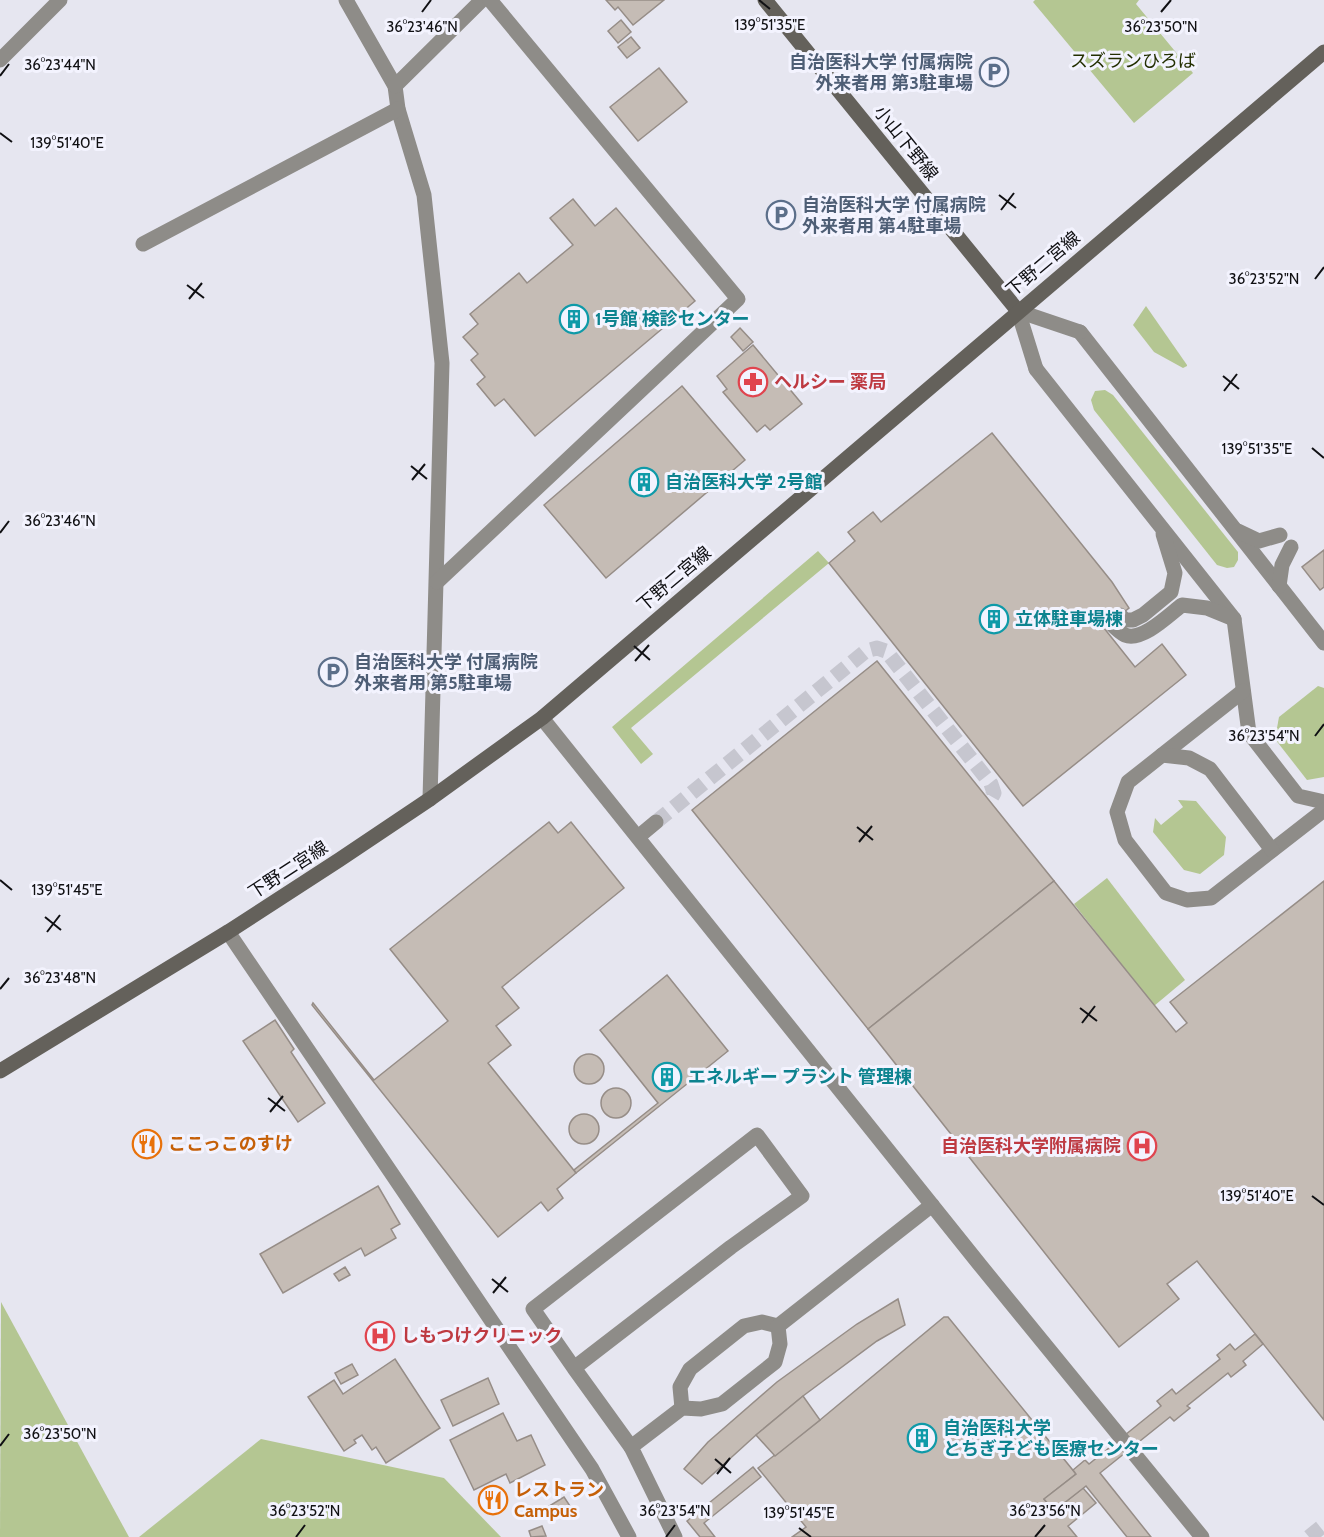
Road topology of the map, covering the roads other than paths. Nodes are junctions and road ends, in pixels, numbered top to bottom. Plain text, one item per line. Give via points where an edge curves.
1 (60, 0) edge
2 (346, 0) edge
3 (482, 0) edge
4 (490, 0) edge
5 (765, 0) edge
6 (1324, 52) edge
7 (0, 60) edge
8 (394, 86) junction
9 (398, 109) junction
10 (143, 244) dead end
11 (1018, 311) junction
12 (1160, 524) junction
13 (1235, 530) junction
14 (1280, 535) dead end
15 (1291, 547) dead end
16 (437, 582) junction
17 (1280, 586) junction
18 (1234, 619) junction
19 (1324, 643) edge
20 (1243, 691) junction
21 (542, 718) junction
22 (1162, 755) junction
23 (430, 799) junction
24 (1324, 802) edge
25 (1324, 810) edge
26 (656, 822) tunnel mouth
27 (638, 837) junction
28 (1272, 850) junction
29 (228, 932) junction
30 (0, 1071) edge
31 (932, 1205) junction
32 (778, 1326) junction
33 (574, 1368) junction
34 (682, 1408) junction
35 (631, 1447) junction
36 (629, 1537) edge
37 (675, 1537) edge
38 (1202, 1537) edge

1 - 7 street
2 - 8 street
3 - 8 street
4 - 16 street via 738,299
5 - 11 main road, 小山下野線
6 - 11 main road, 下野二宮線
8 - 9 street
9 - 10 street
9 - 16 street via 424,195 442,363
11 - 12 street via 1036,369
11 - 13 street via 1080,332
11 - 21 main road, 下野二宮線
12 - 18 street
12 - 18 street via 1175,573 1171,592 1133,620 1115,619 1126,636 1149,630 1182,606 1207,608
13 - 14 street via 1259,540
13 - 17 street
15 - 17 street via 1282,565
16 - 23 street
17 - 19 street
18 - 20 street
20 - 22 street
20 - 24 street via 1249,733 1298,796
21 - 23 main road, 下野二宮線
21 - 27 street
22 - 28 street via 1189,758 1210,769
22 - 28 street via 1128,782 1117,812 1125,840 1166,893 1187,900 1210,897
23 - 29 main road, 下野二宮線
25 - 28 street
26 - 27 street
27 - 31 street
29 - 30 main road, 下野二宮線
29 - 36 street via 592,1469
31 - 32 street
31 - 38 street
32 - 34 street via 780,1344 775,1362 722,1404
32 - 34 street via 762,1322 744,1326 690,1369 680,1388
33 - 33 street via 802,1196 757,1136 533,1309
33 - 35 street
34 - 35 street
35 - 37 street

